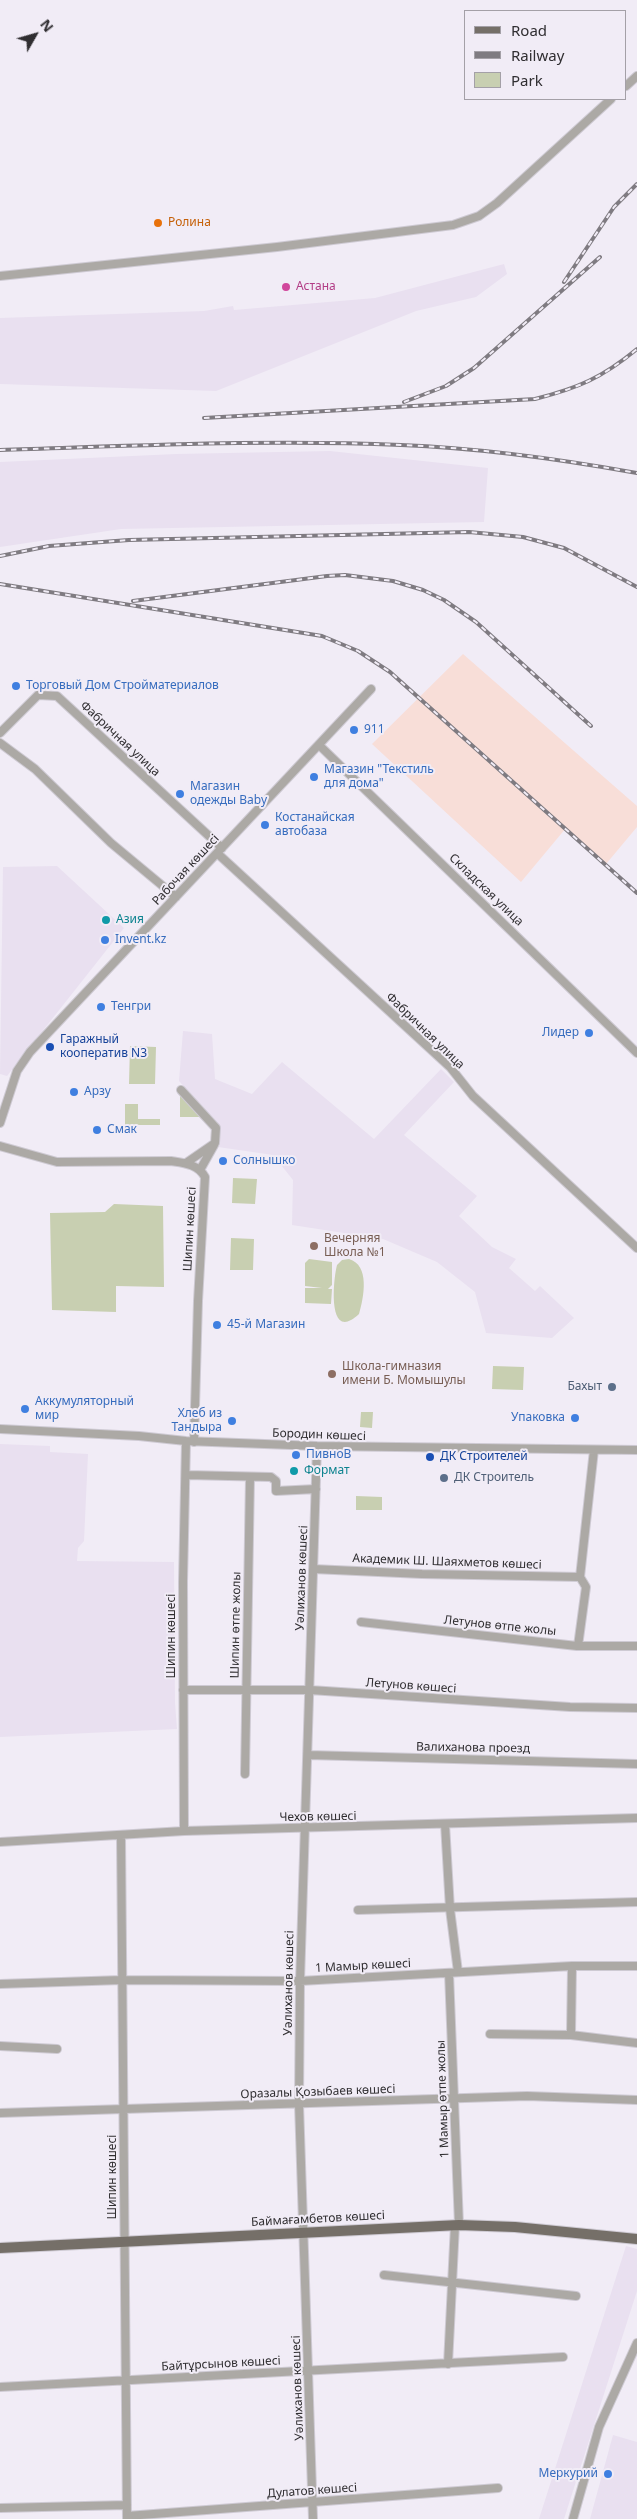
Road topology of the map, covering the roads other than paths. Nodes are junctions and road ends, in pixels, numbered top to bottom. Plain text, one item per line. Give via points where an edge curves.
1 (637, 76) edge
2 (627, 85) edge
3 (610, 100) edge
4 (0, 276) edge
5 (371, 689) dead end
6 (0, 732) edge
7 (0, 743) edge
8 (319, 745) junction
9 (220, 850) junction
10 (176, 897) junction
11 (637, 1053) edge
12 (181, 1090) dead end
13 (0, 1123) edge
14 (215, 1143) junction
15 (0, 1146) edge
16 (186, 1163) junction
17 (200, 1170) junction
18 (637, 1248) edge
19 (0, 1429) edge
20 (190, 1442) junction
21 (317, 1446) junction
22 (594, 1450) junction
23 (637, 1450) edge
24 (187, 1475) junction
25 (250, 1477) junction
26 (316, 1489) junction
27 (313, 1569) junction
28 (580, 1577) junction
29 (361, 1622) dead end
30 (578, 1646) junction
31 (637, 1646) edge
32 (183, 1690) junction
33 (246, 1690) junction
34 (310, 1690) junction
35 (637, 1708) edge
36 (308, 1755) junction
37 (637, 1764) edge
38 (245, 1774) dead end
39 (637, 1818) edge
40 (445, 1824) junction
41 (304, 1828) junction
42 (184, 1831) junction
43 (121, 1836) junction
44 (0, 1842) edge
45 (637, 1902) edge
46 (358, 1910) dead end
47 (450, 1910) junction
48 (572, 1966) junction
49 (637, 1966) edge
50 (458, 1972) junction
51 (449, 1973) junction
52 (122, 1980) junction
53 (300, 1981) junction
54 (0, 1984) edge
55 (490, 2034) dead end
56 (571, 2035) junction
57 (637, 2043) edge
58 (0, 2046) edge
59 (58, 2049) dead end
60 (454, 2099) junction
61 (637, 2100) edge
62 (299, 2104) junction
63 (125, 2109) junction
64 (0, 2113) edge
65 (457, 2225) junction
66 (304, 2232) junction
67 (637, 2239) edge
68 (124, 2241) junction
69 (0, 2248) edge
70 (384, 2275) dead end
71 (452, 2281) junction
72 (576, 2296) dead end
73 (637, 2343) edge
74 (562, 2358) dead end
75 (448, 2364) junction
76 (308, 2371) junction
77 (126, 2380) junction
78 (0, 2387) edge
79 (498, 2488) dead end
80 (312, 2502) junction
81 (127, 2505) junction
82 (0, 2508) edge
83 (127, 2518) edge
84 (313, 2519) edge
85 (573, 2519) edge

1 - 2 street
3 - 4 street via 497,203 479,216 453,225
5 - 8 street, Рабочая көшесі
6 - 9 street, Фабричная улица via 38,695 56,696
7 - 10 street via 35,769 111,843
8 - 9 street, Рабочая көшесі
8 - 11 street, Складская улица
9 - 10 street, Рабочая көшесі
9 - 18 street, Фабричная улица via 450,1067 472,1096
10 - 13 street, Рабочая көшесі via 30,1052 17,1071
12 - 14 street via 216,1128
14 - 16 street
14 - 17 street, Шипин көшесі
15 - 16 street, Шипин көшесі via 57,1162
16 - 17 street, Шипин көшесі
17 - 20 street, Шипин көшесі via 205,1177
19 - 20 street, Бородин көшесі via 139,1436
20 - 21 street, Бородин көшесі
20 - 24 street, Шипин көшесі
21 - 22 street, Бородин көшесі
21 - 26 street, Уәлиханов көшесі
22 - 23 street, Бородин көшесі
22 - 28 street
24 - 25 street
24 - 32 street, Шипин көшесі via 183,1532
25 - 26 street via 274,1478 276,1491
25 - 33 street, Шипин өтпе жолы
26 - 27 street, Уәлиханов көшесі
27 - 28 street, Академик Ш. Шаяхметов көшесі
27 - 34 street, Уәлиханов көшесі
28 - 30 street via 586,1587
29 - 30 street, Летунов өтпе жолы
30 - 31 street, Летунов өтпе жолы
32 - 33 street, Летунов көшесі
32 - 42 street, Шипин көшесі
33 - 34 street, Летунов көшесі
33 - 38 street, Шипин өтпе жолы
34 - 35 street, Летунов көшесі via 570,1707
34 - 36 street, Уәлиханов көшесі
36 - 37 street, Валиханова проезд
36 - 41 street, Уәлиханов көшесі
39 - 40 street, Чехов көшесі
40 - 41 street, Чехов көшесі
40 - 47 street
41 - 42 street, Чехов көшесі
41 - 53 street, Уәлиханов көшесі
42 - 43 street, Чехов көшесі
43 - 44 street, Чехов көшесі
43 - 52 street, Шипин көшесі
45 - 47 street
46 - 47 street
47 - 50 street
48 - 49 street, 1 Мамыр көшесі
48 - 50 street, 1 Мамыр көшесі
48 - 56 street
50 - 51 street, 1 Мамыр көшесі
51 - 53 street, 1 Мамыр көшесі
51 - 60 street, 1 Мамыр өтпе жолы
52 - 53 street, 1 Мамыр көшесі
52 - 54 street, 1 Мамыр көшесі
52 - 63 street, Шипин көшесі
53 - 62 street, Уәлиханов көшесі
55 - 56 street
56 - 57 street
58 - 59 street
60 - 61 street, Оразалы Қозыбаев көшесі via 527,2096
60 - 62 street, Оразалы Қозыбаев көшесі
60 - 65 street, 1 Мамыр өтпе жолы
62 - 63 street, Оразалы Қозыбаев көшесі
62 - 66 street, Уәлиханов көшесі
63 - 64 street, Оразалы Қозыбаев көшесі
63 - 68 street, Шипин көшесі
65 - 66 main road, Баймағамбетов көшесі
65 - 67 main road, Баймағамбетов көшесі via 515,2227
65 - 71 street, 1 Мамыр өтпе жолы
66 - 68 main road, Баймағамбетов көшесі
66 - 76 street, Уәлиханов көшесі
68 - 69 main road, Баймағамбетов көшесі
68 - 77 street, Шипин көшесі
70 - 71 street
71 - 72 street
71 - 75 street, 1 Мамыр өтпе жолы
73 - 85 street via 599,2427
74 - 75 street, Байтұрсынов көшесі
75 - 76 street, Байтұрсынов көшесі
76 - 77 street, Байтұрсынов көшесі
76 - 80 street, Уәлиханов көшесі
77 - 78 street, Байтұрсынов көшесі
77 - 81 street, Шипин көшесі
79 - 80 street, Дулатов көшесі
80 - 83 street, Дулатов көшесі
80 - 84 street, Уәлиханов көшесі
81 - 82 street
81 - 83 street, Шипин көшесі

